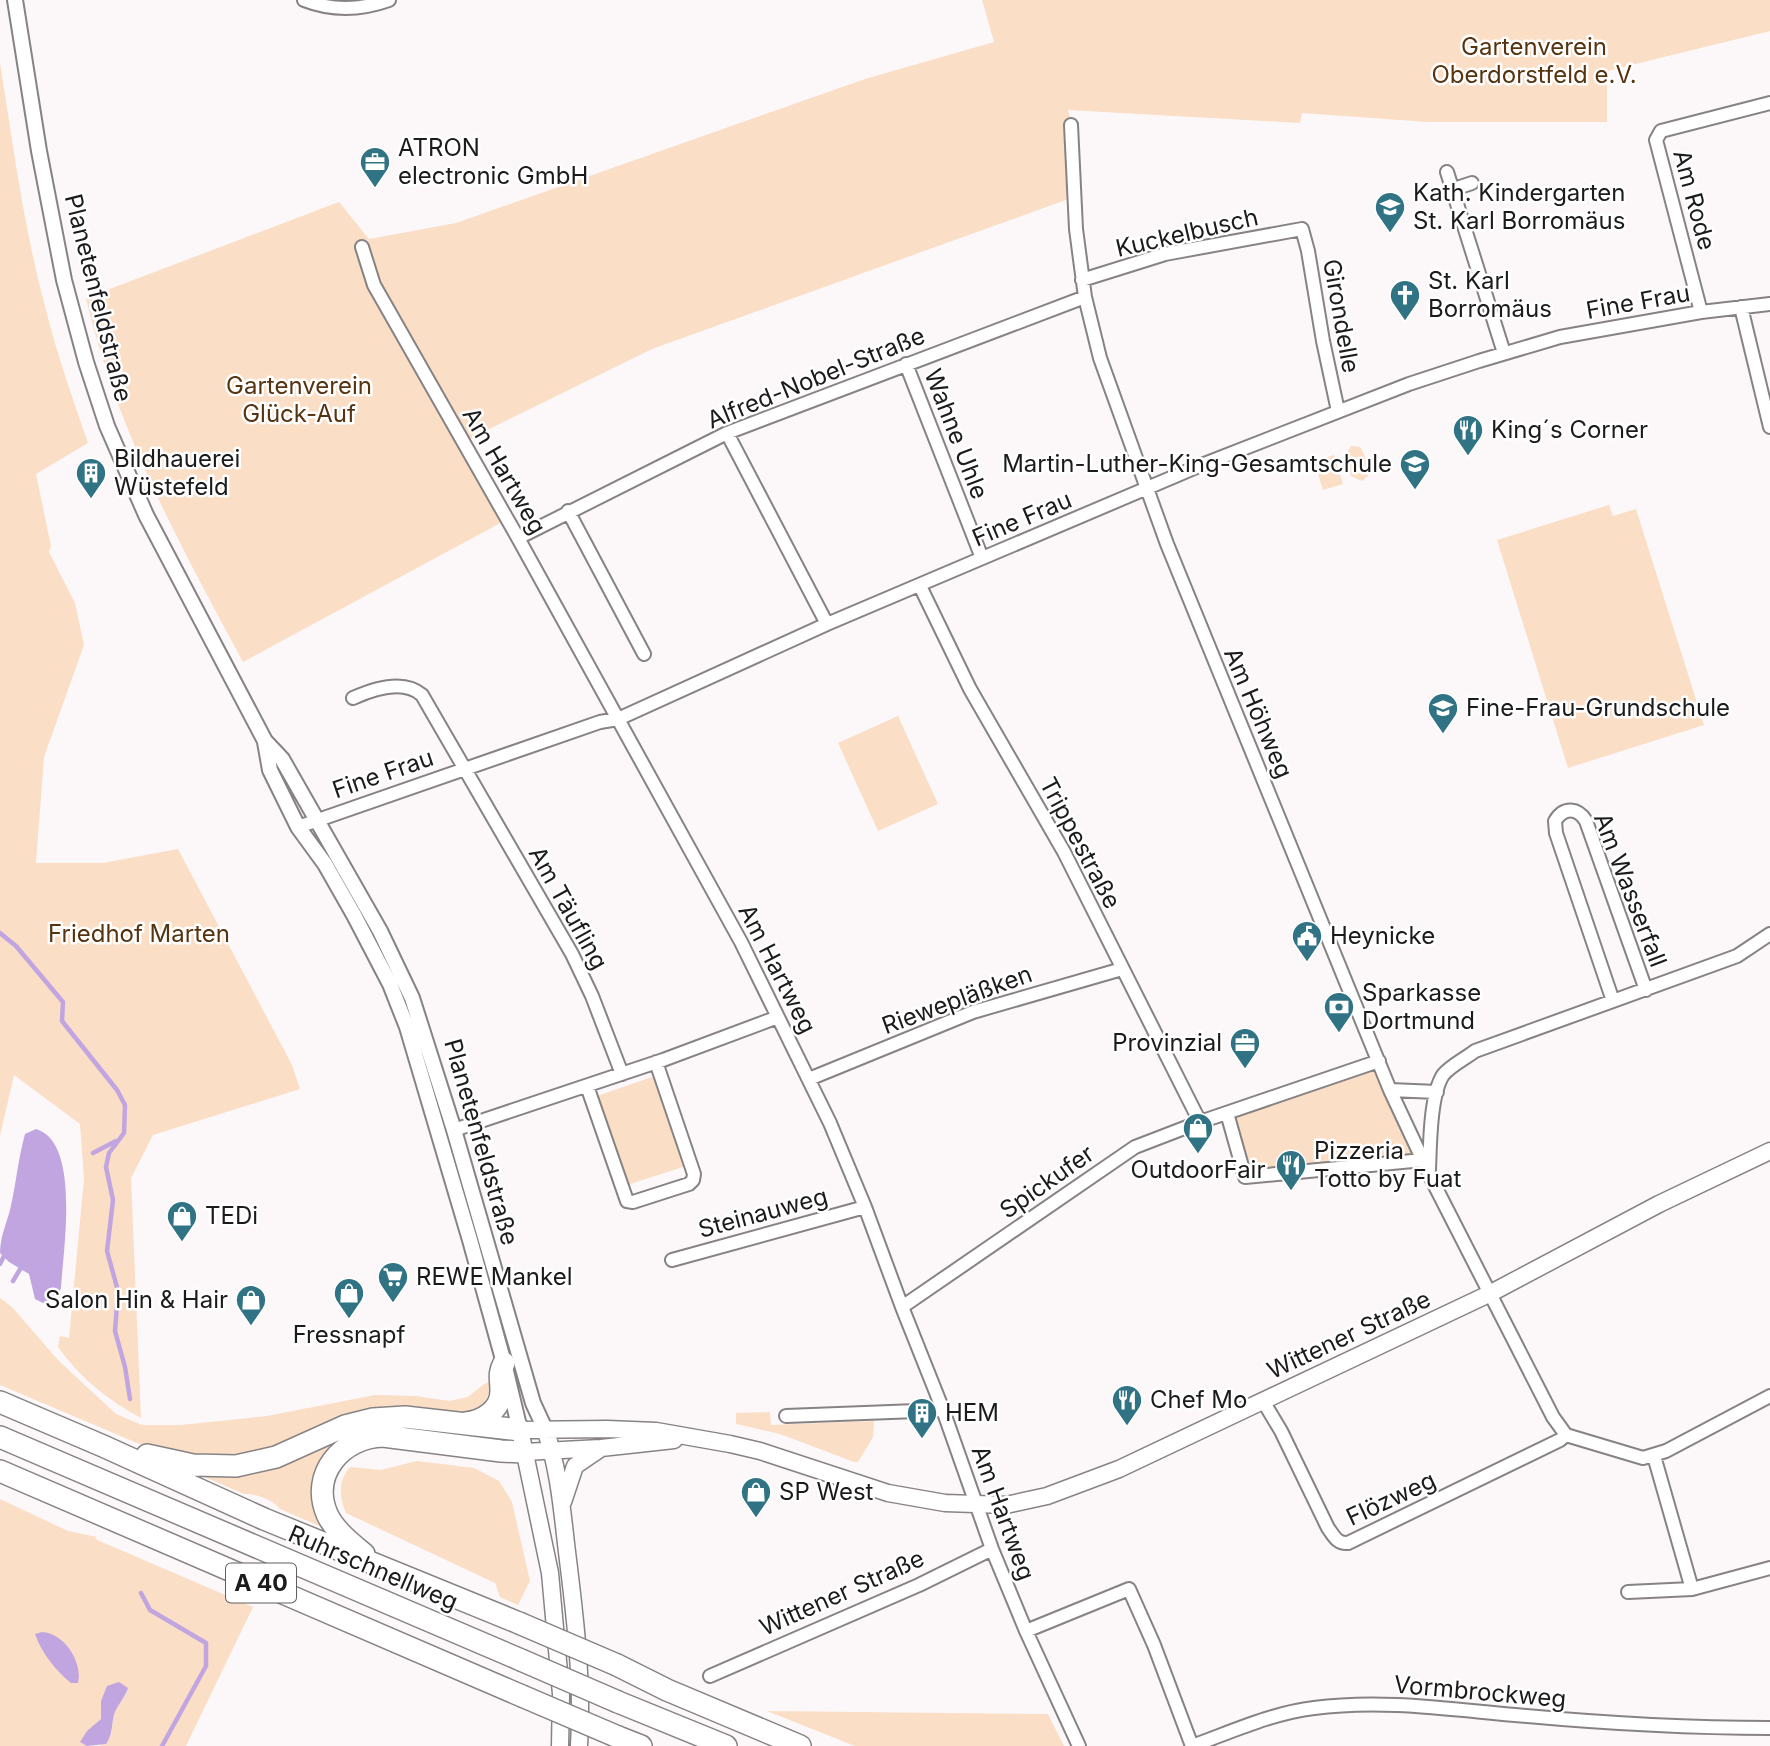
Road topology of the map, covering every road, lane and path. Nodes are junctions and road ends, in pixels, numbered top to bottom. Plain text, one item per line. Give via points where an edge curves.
1 (15, 0) edge
2 (304, 0) edge
3 (389, 0) edge
4 (1770, 103) edge
5 (1071, 125) dead end
6 (1447, 172) dead end
7 (1472, 183) dead end
8 (1454, 189) junction
9 (1302, 229) joint
10 (362, 247) dead end
11 (1082, 280) junction
12 (1085, 297) junction
13 (1770, 304) edge
14 (1741, 307) junction
15 (1701, 312) junction
16 (1504, 353) junction
17 (906, 364) junction
18 (1338, 411) junction
19 (1770, 427) edge
20 (727, 433) junction
21 (1146, 489) junction
22 (568, 511) junction
23 (518, 538) junction
24 (982, 558) junction
25 (920, 586) junction
26 (827, 624) junction
27 (644, 654) dead end
28 (353, 698) dead end
29 (618, 719) junction
30 (265, 741) junction
31 (463, 769) junction
32 (316, 819) junction
33 (298, 827) junction
34 (1770, 934) edge
35 (1122, 969) junction
36 (1646, 990) junction
37 (1614, 1001) junction
38 (778, 1017) junction
39 (1379, 1061) junction
40 (656, 1062) junction
41 (621, 1074) junction
42 (808, 1079) junction
43 (587, 1086) junction
44 (1391, 1090) junction
45 (1437, 1092) junction
46 (1227, 1113) junction
47 (1200, 1122) junction
48 (454, 1130) junction
49 (1770, 1151) edge
50 (1423, 1160) junction
51 (1429, 1173) junction
52 (865, 1207) junction
53 (672, 1260) dead end
54 (1490, 1293) junction
55 (902, 1307) junction
56 (504, 1363) junction
57 (1770, 1396) edge
58 (1263, 1401) junction
59 (0, 1402) edge
60 (943, 1410) junction
61 (786, 1416) dead end
62 (455, 1424) junction
63 (544, 1429) junction
64 (520, 1430) junction
65 (1566, 1434) junction
66 (0, 1437) edge
67 (687, 1438) junction
68 (103, 1446) junction
69 (601, 1448) junction
70 (552, 1450) junction
71 (524, 1452) junction
72 (1654, 1456) junction
73 (0, 1471) edge
74 (976, 1505) junction
75 (562, 1507) junction
76 (992, 1549) junction
77 (383, 1567) junction
78 (1770, 1568) edge
79 (1692, 1589) junction
80 (1628, 1592) dead end
81 (1026, 1631) junction
82 (710, 1676) dead end
83 (1770, 1728) edge
84 (560, 1746) edge
85 (579, 1746) edge
86 (641, 1746) edge
87 (726, 1746) edge
88 (800, 1746) edge
89 (1079, 1746) edge
90 (1192, 1746) edge

1 - 30 street, Planetenfeldstraße via 64,280 107,426 152,526
2 - 3 street via 339,9
4 - 15 street, Am Rode via 1661,131 1656,140
5 - 11 street, Am Höhweg
6 - 8 street
7 - 8 street
8 - 16 street
9 - 11 street, Kuckelbusch via 1165,254
9 - 18 street, Girondelle
10 - 23 street, Am Hartweg via 374,285
11 - 12 street, Am Höhweg
12 - 17 street, Alfred-Nobel-Straße
12 - 21 street, Am Höhweg via 1100,358
13 - 14 street, Fine Frau
14 - 15 street, Fine Frau
14 - 19 street
15 - 16 street, Fine Frau via 1560,337
16 - 18 street, Fine Frau
17 - 20 street, Alfred-Nobel-Straße
17 - 24 street, Wahne Uhle
18 - 21 street, Fine Frau
20 - 22 street, Alfred-Nobel-Straße
20 - 26 street
21 - 24 street, Fine Frau
21 - 39 street, Am Höhweg
22 - 23 street, Alfred-Nobel-Straße
22 - 27 street
23 - 29 street, Am Hartweg
24 - 25 street, Fine Frau
25 - 26 street, Fine Frau
25 - 35 street, Trippestraße via 970,689 1064,852
26 - 29 street, Fine Frau
28 - 31 street, Fine Frau via 374,688 416,690
29 - 31 street, Fine Frau
29 - 38 street, Am Hartweg
30 - 32 street, Planetenfeldstraße via 282,759
30 - 33 street, Planetenfeldstraße via 270,769
31 - 32 street, Fine Frau
31 - 41 street, Am Täufling via 572,954
32 - 33 street
32 - 48 street, Planetenfeldstraße via 401,973
33 - 56 street, Planetenfeldstraße via 354,915 407,1027
34 - 36 street via 1737,956
35 - 42 street, Riewepläßken via 973,1012
35 - 47 street, Trippestraße
36 - 37 street
36 - 37 street, Am Wasserfall via 1586,821 1578,811 1563,812 1555,821 1556,833
37 - 45 street via 1475,1051 1444,1075
38 - 40 street
38 - 42 street, Am Hartweg
39 - 44 street, Am Höhweg
39 - 46 street, Spickufer
40 - 41 street
40 - 43 street via 694,1174 689,1184 627,1201
41 - 43 street
42 - 52 street, Am Hartweg
43 - 48 street
44 - 45 street
44 - 50 street, Am Höhweg
45 - 51 street
46 - 47 street, Spickufer
46 - 50 street via 1245,1177
47 - 55 street, Spickufer via 1135,1147
48 - 63 street, Planetenfeldstraße
49 - 54 main road, Wittener Straße
50 - 51 street, Am Höhweg
51 - 54 street, Am Höhweg
52 - 53 street, Steinauweg
52 - 55 street, Am Hartweg
54 - 58 main road, Wittener Straße
54 - 65 street, Am Höhweg
55 - 60 street, Am Hartweg
56 - 62 highway via 495,1408 484,1419
56 - 64 street, Planetenfeldstraße
57 - 72 street
58 - 65 street, Flözweg via 1328,1528 1342,1544 1431,1505
58 - 74 main road, Wittener Straße via 1066,1490 1006,1505
59 - 68 highway
60 - 61 street
60 - 74 street, Am Hartweg
62 - 64 highway
62 - 68 highway via 405,1417 373,1419 345,1426 276,1457 236,1466 179,1463
63 - 64 main road, Wittener Straße
63 - 67 main road, Wittener Straße via 656,1431
63 - 70 main road, Planetenfeldstraße
64 - 71 main road, Planetenfeldstraße
65 - 72 street via 1643,1458
66 - 87 highway, Ruhrschnellweg / A 40, bridge
67 - 69 main road, Wittener Straße
67 - 74 main road, Wittener Straße via 760,1451 888,1493
68 - 77 highway via 264,1520
69 - 70 main road, Wittener Straße
69 - 75 main road via 576,1465
70 - 71 main road, Wittener Straße
70 - 75 main road, Planetenfeldstraße
71 - 77 highway via 383,1436 368,1436 346,1447 329,1470 323,1499 332,1524
71 - 84 main road, Planetenfeldstraße via 550,1573 561,1694
72 - 79 street
73 - 86 highway, A 40, bridge
74 - 76 street, Am Hartweg
75 - 85 main road, Planetenfeldstraße via 576,1628
76 - 81 street, Am Hartweg
76 - 82 street, Wittener Straße
77 - 88 highway, bridge
78 - 79 street
79 - 80 street
81 - 89 street, Am Hartweg
81 - 90 street via 1129,1589
83 - 90 street, Vormbrockweg via 1640,1726 1350,1704 1311,1708

